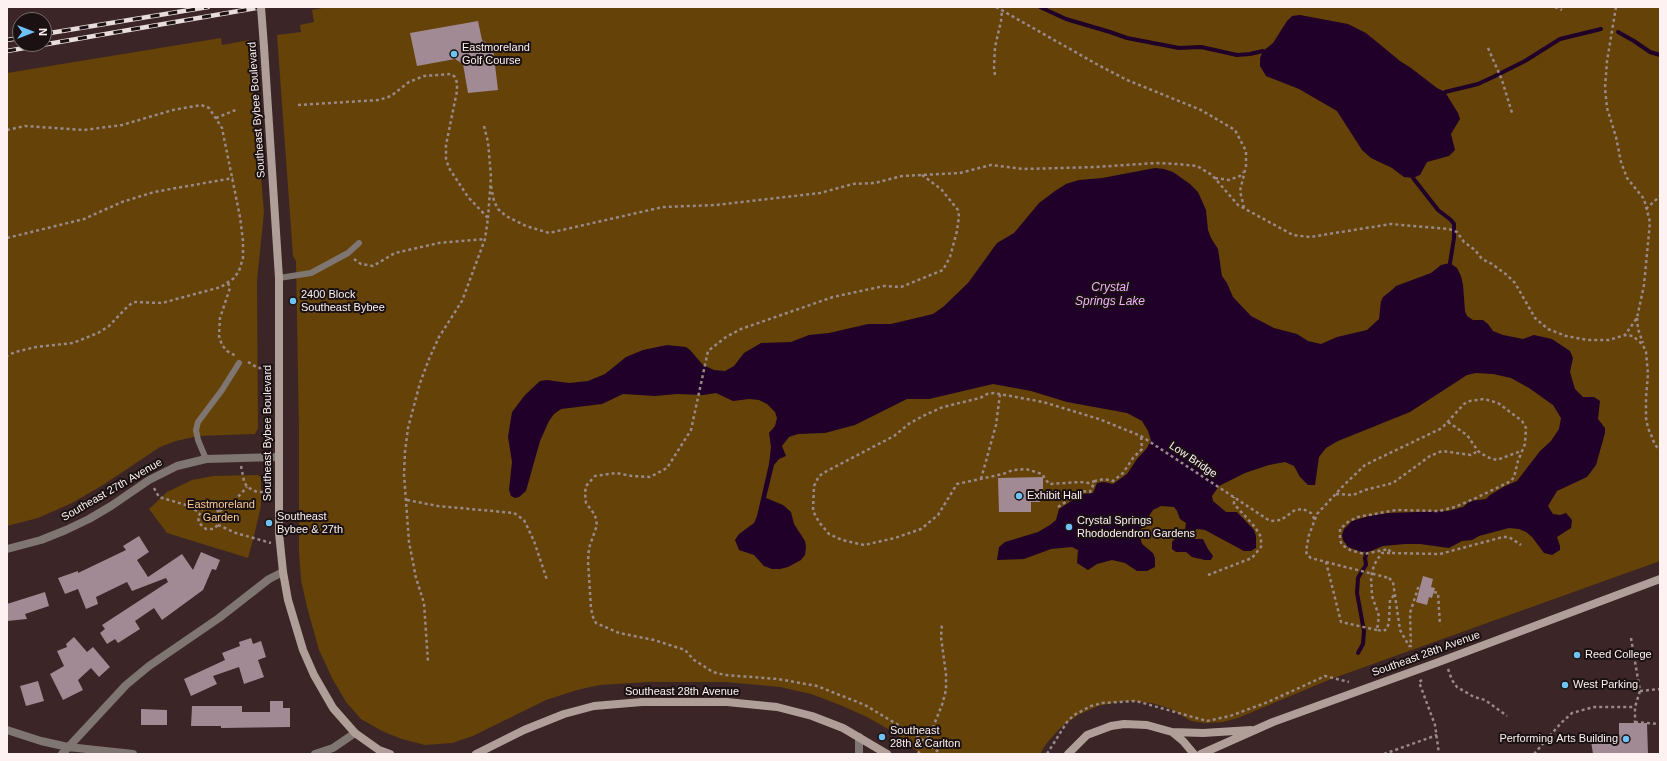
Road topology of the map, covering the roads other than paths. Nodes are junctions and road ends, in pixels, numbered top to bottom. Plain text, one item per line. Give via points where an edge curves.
1 (261, 7) edge
2 (359, 243) dead end
3 (279, 278) junction
4 (240, 361) road end
5 (278, 457) junction
6 (206, 459) junction
7 (7, 549) edge
8 (283, 572) junction
9 (1660, 579) edge
10 (7, 730) edge
11 (1253, 730) junction
12 (1172, 732) junction
13 (355, 733) junction
14 (859, 737) junction
15 (68, 747) junction
16 (62, 754) edge
17 (133, 754) edge
18 (315, 754) edge
19 (390, 754) edge
20 (476, 754) edge
21 (859, 754) edge
22 (887, 754) edge
23 (1068, 754) edge
24 (1194, 754) edge
25 (1201, 754) edge

1 - 3 main road, Southeast Bybee Boulevard, bridge
2 - 3 lane via 348,253 311,273
3 - 5 main road, Southeast Bybee Boulevard
4 - 6 lane via 198,422 198,440
5 - 6 street, Southeast 27th Avenue
5 - 8 main road, Southeast Bybee Boulevard
6 - 7 street, Southeast 27th Avenue via 177,466 149,480 111,506 66,530
8 - 13 main road, Southeast Bybee Boulevard via 297,631 314,675 333,708
8 - 15 street via 269,579 219,618 149,666 126,685
9 - 11 main road, Southeast 28th Avenue
10 - 15 street
11 - 12 main road
11 - 25 main road, Southeast 28th Avenue
12 - 23 main road via 1140,724 1111,726 1087,735
12 - 24 main road
13 - 18 street via 333,748
13 - 19 main road, Southeast Bybee Boulevard via 379,750
14 - 20 main road, Southeast 28th Avenue via 812,716 777,707 727,702 624,703 594,706 564,714
14 - 21 street
14 - 22 main road, Southeast 28th Avenue
15 - 16 street
15 - 17 street

